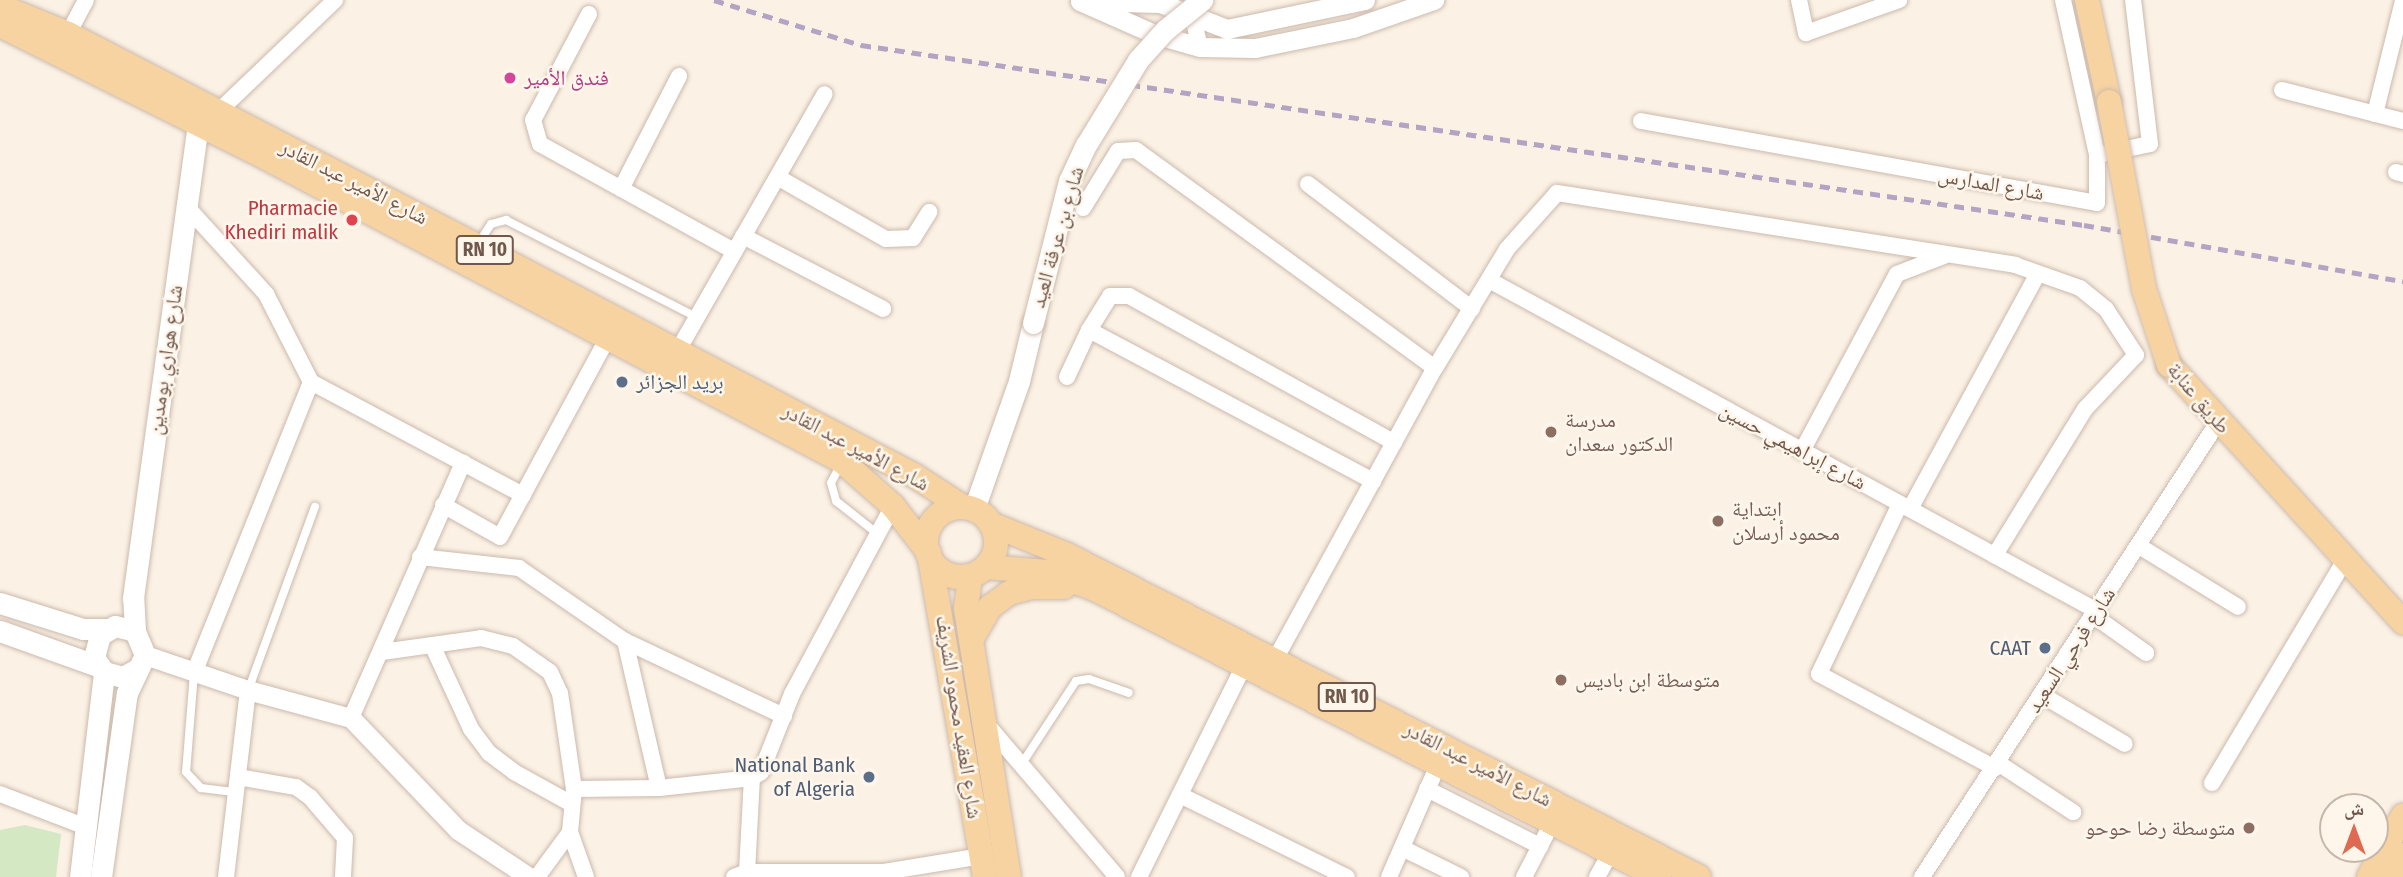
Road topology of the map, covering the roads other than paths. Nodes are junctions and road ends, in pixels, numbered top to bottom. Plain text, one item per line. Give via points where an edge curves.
1 (86, 0) edge
2 (335, 0) edge
3 (1079, 0) edge
4 (1124, 0) edge
5 (1366, 0) edge
6 (1434, 0) edge
7 (1799, 0) edge
8 (1899, 0) edge
9 (2063, 0) edge
10 (2089, 0) edge
11 (2133, 0) edge
12 (2403, 1) edge
13 (0, 5) edge
14 (1194, 5) edge
15 (589, 14) dead end
16 (0, 25) edge
17 (68, 34) junction
18 (1200, 47) junction
19 (679, 76) dead end
20 (2282, 90) dead end
21 (825, 94) dead end
22 (2375, 114) junction
23 (208, 118) junction
24 (1641, 121) dead end
25 (2403, 121) edge
26 (2097, 155) junction
27 (779, 178) junction
28 (1308, 184) dead end
29 (621, 189) junction
30 (186, 206) junction
31 (1083, 208) dead end
32 (929, 212) dead end
33 (743, 236) junction
34 (477, 246) junction
35 (734, 251) junction
36 (1950, 255) junction
37 (2038, 273) junction
38 (1489, 280) junction
39 (884, 309) dead end
40 (1472, 309) junction
41 (696, 317) junction
42 (1089, 330) junction
43 (609, 335) junction
44 (673, 360) junction
45 (1435, 368) junction
46 (1067, 377) dead end
47 (311, 382) junction
48 (2218, 422) junction
49 (1394, 442) junction
50 (1802, 450) junction
51 (842, 461) junction
52 (463, 463) junction
53 (1373, 481) junction
54 (523, 495) junction
55 (443, 505) junction
56 (893, 506) junction
57 (1905, 506) junction
58 (315, 507) dead end
59 (976, 513) junction
60 (878, 534) junction
61 (500, 537) junction
62 (2139, 546) junction
63 (1995, 555) junction
64 (930, 556) junction
65 (420, 557) junction
66 (2345, 560) junction
67 (489, 561) junction
68 (978, 571) junction
69 (1093, 588) junction
70 (0, 603) edge
71 (2238, 607) dead end
72 (2096, 613) junction
73 (2403, 622) edge
74 (119, 629) junction
75 (0, 631) edge
76 (971, 640) junction
77 (625, 641) junction
78 (432, 645) junction
79 (382, 652) junction
80 (2146, 653) dead end
81 (142, 661) junction
82 (1259, 663) junction
83 (101, 669) junction
84 (194, 673) junction
85 (248, 690) junction
86 (1129, 693) dead end
87 (2042, 695) junction
88 (784, 716) junction
89 (982, 717) junction
90 (351, 718) junction
91 (2125, 744) dead end
92 (1438, 765) junction
93 (1997, 766) junction
94 (1020, 767) junction
95 (752, 778) junction
96 (2212, 783) dead end
97 (237, 784) junction
98 (659, 788) junction
99 (1427, 789) junction
100 (0, 794) edge
101 (1180, 795) junction
102 (573, 797) junction
103 (2073, 812) dead end
104 (2403, 816) edge
105 (1552, 823) junction
106 (86, 827) junction
107 (570, 832) junction
108 (1540, 846) junction
109 (1402, 848) junction
110 (1611, 852) junction
111 (2403, 855) edge
112 (983, 866) edge
113 (740, 875) edge
114 (80, 877) edge
115 (101, 877) edge
116 (226, 877) edge
117 (343, 877) edge
118 (529, 877) edge
119 (537, 877) edge
120 (586, 877) edge
121 (1009, 877) edge
122 (1117, 877) edge
123 (1139, 877) edge
124 (1347, 877) edge
125 (1388, 877) edge
126 (1461, 877) edge
127 (1524, 877) edge
128 (1597, 877) edge
129 (1659, 877) edge
130 (1699, 877) edge
131 (1922, 877) edge
132 (2369, 877) edge
133 (2391, 877) edge

1 - 17 street
2 - 23 street
3 - 4 street
3 - 18 street via 1154,34
4 - 14 street
5 - 14 street via 1244,29 1227,29
6 - 18 street via 1291,43
7 - 8 street via 1806,33
9 - 26 street
10 - 48 main road, طريق عنابة, bridge via 2144,289 2169,365
11 - 26 street via 2150,144
12 - 22 street
13 - 17 main road, شارع الأمير عبد القادر / RN 10
14 - 18 street
14 - 59 main road, شارع بن عرفة العيد, bridge via 1138,60 1069,181 1019,381
15 - 29 street via 533,120 534,134 540,144
16 - 23 main road, شارع الأمير عبد القادر / RN 10
17 - 23 main road, شارع الأمير عبد القادر / RN 10
19 - 29 street
20 - 22 street
21 - 27 street
22 - 25 street
23 - 30 main road, شارع هواري بومدين
23 - 34 main road, شارع الأمير عبد القادر / RN 10
23 - 43 main road, شارع الأمير عبد القادر / RN 10
24 - 26 street, شارع المدارس via 2097,203
27 - 32 street via 886,239 913,238
27 - 33 street
28 - 40 street
29 - 35 street
30 - 47 street via 266,294
30 - 74 main road, شارع هواري بومدين via 133,598
31 - 45 street via 1118,151 1136,150
33 - 35 street
33 - 39 street
34 - 41 lane via 491,224 506,220
34 - 44 main road, شارع الأمير عبد القادر / RN 10
35 - 41 street
36 - 37 street
36 - 38 street via 1557,193 1507,248
36 - 50 street via 1897,274
37 - 57 street
37 - 63 street via 2080,288 2106,309 2136,355 2085,409
38 - 40 street
38 - 50 street, شارع إبراهيمي حسين
40 - 45 street
41 - 44 street
42 - 46 street
42 - 49 street via 1110,296 1129,296
42 - 53 street
43 - 44 main road, شارع الأمير عبد القادر / RN 10
43 - 54 street
44 - 51 main road, شارع الأمير عبد القادر / RN 10
44 - 59 main road, شارع الأمير عبد القادر / RN 10 via 915,476
45 - 49 street
47 - 52 street
47 - 84 street
48 - 62 street, شارع فرحي السعيد
48 - 66 main road, طريق عنابة
49 - 53 street
50 - 57 street, شارع إبراهيمي حسين
51 - 56 main road, شارع الأمير عبد القادر / RN 10
51 - 60 lane via 831,483 836,501
52 - 54 street
52 - 55 street
53 - 82 street
54 - 61 street
55 - 61 street
55 - 65 street
56 - 60 street
56 - 64 main road, شارع الأمير عبد القادر / RN 10
57 - 63 street, شارع إبراهيمي حسين
57 - 93 street via 1818,674
58 - 85 lane
59 - 64 main road via 951,508 932,521 925,542
59 - 68 main road via 996,546
59 - 82 main road, شارع الأمير عبد القادر / RN 10 via 1068,555
60 - 88 street
61 - 67 street
62 - 71 street
62 - 72 street, شارع فرحي السعيد
63 - 72 street, شارع إبراهيمي حسين
64 - 68 main road via 942,572
64 - 112 main road, شارع العقيد محمود الشريف
65 - 67 street
65 - 79 street
66 - 73 main road, طريق عنابة
66 - 96 street
67 - 77 street via 519,568
68 - 69 main road, شارع الأمير عبد القادر / RN 10 via 1048,572
68 - 76 main road, شارع العقيد محمود الشريف via 965,592
69 - 76 main road via 1031,587 1009,593 990,607
69 - 82 main road, شارع الأمير عبد القادر / RN 10
70 - 74 main road via 83,629
72 - 80 street, شارع إبراهيمي حسين
72 - 87 street, شارع فرحي السعيد
74 - 81 main road
74 - 83 main road via 95,642
75 - 83 main road
76 - 89 main road, شارع العقيد محمود الشريف
77 - 88 street
77 - 98 street
78 - 79 street
78 - 102 street via 471,729 489,753 514,772
78 - 102 street via 498,640 550,672 560,693
79 - 90 street
81 - 83 main road via 123,677
81 - 84 street
81 - 115 main road via 127,693
82 - 92 main road, شارع الأمير عبد القادر / RN 10
82 - 101 street
82 - 130 main road, شارع الأمير عبد القادر / RN 10
83 - 106 main road
84 - 85 street
84 - 97 lane via 186,772 201,788
85 - 90 street
85 - 97 street
86 - 94 lane via 1088,679 1076,681
87 - 91 street
87 - 93 street, شارع فرحي السعيد
88 - 95 street via 767,764
89 - 94 street
89 - 121 main road, شارع العقيد محمود الشريف
90 - 118 street via 458,830
92 - 99 street
92 - 105 main road, شارع الأمير عبد القادر / RN 10
93 - 103 street
93 - 131 street, شارع فرحي السعيد
94 - 122 street
95 - 98 street
95 - 113 street
97 - 116 street
97 - 117 street via 296,787 310,797 345,838
98 - 102 street
99 - 108 street
99 - 109 street
100 - 106 street
101 - 123 street
101 - 124 street
102 - 107 street
104 - 132 main road
105 - 108 street
105 - 110 main road, شارع الأمير عبد القادر / RN 10
106 - 114 main road
107 - 119 street
107 - 120 street
108 - 127 street
109 - 125 street
109 - 126 street
110 - 128 street
110 - 129 main road, شارع الأمير عبد القادر / RN 10
111 - 133 main road
112 - 113 street

